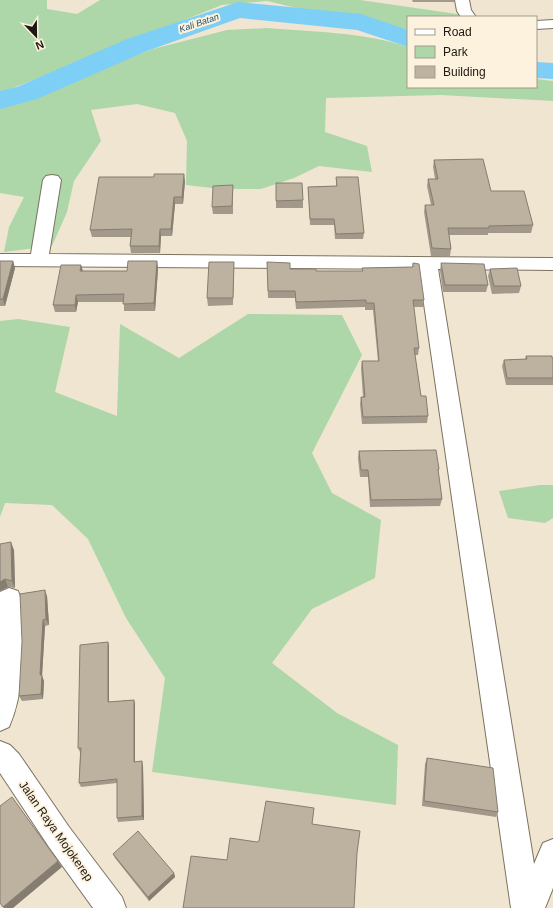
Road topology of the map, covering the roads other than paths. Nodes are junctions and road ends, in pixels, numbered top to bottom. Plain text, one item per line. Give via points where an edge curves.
1 (462, 0) edge
2 (468, 16) edge
3 (553, 24) edge
4 (537, 25) edge
5 (52, 180) dead end
6 (0, 260) edge
7 (39, 260) junction
8 (428, 264) junction
9 (553, 264) edge
10 (10, 599) dead end
11 (0, 718) edge
12 (0, 754) edge
13 (553, 853) edge
14 (111, 908) edge
15 (526, 908) edge
16 (530, 908) edge

1 - 2 street via 464,11
3 - 4 street
5 - 7 street
6 - 7 street
7 - 8 street
8 - 9 street
8 - 15 street
10 - 11 street via 9,671 4,709
12 - 14 street, Jalan Raya Mojokerep via 9,763
13 - 16 street

